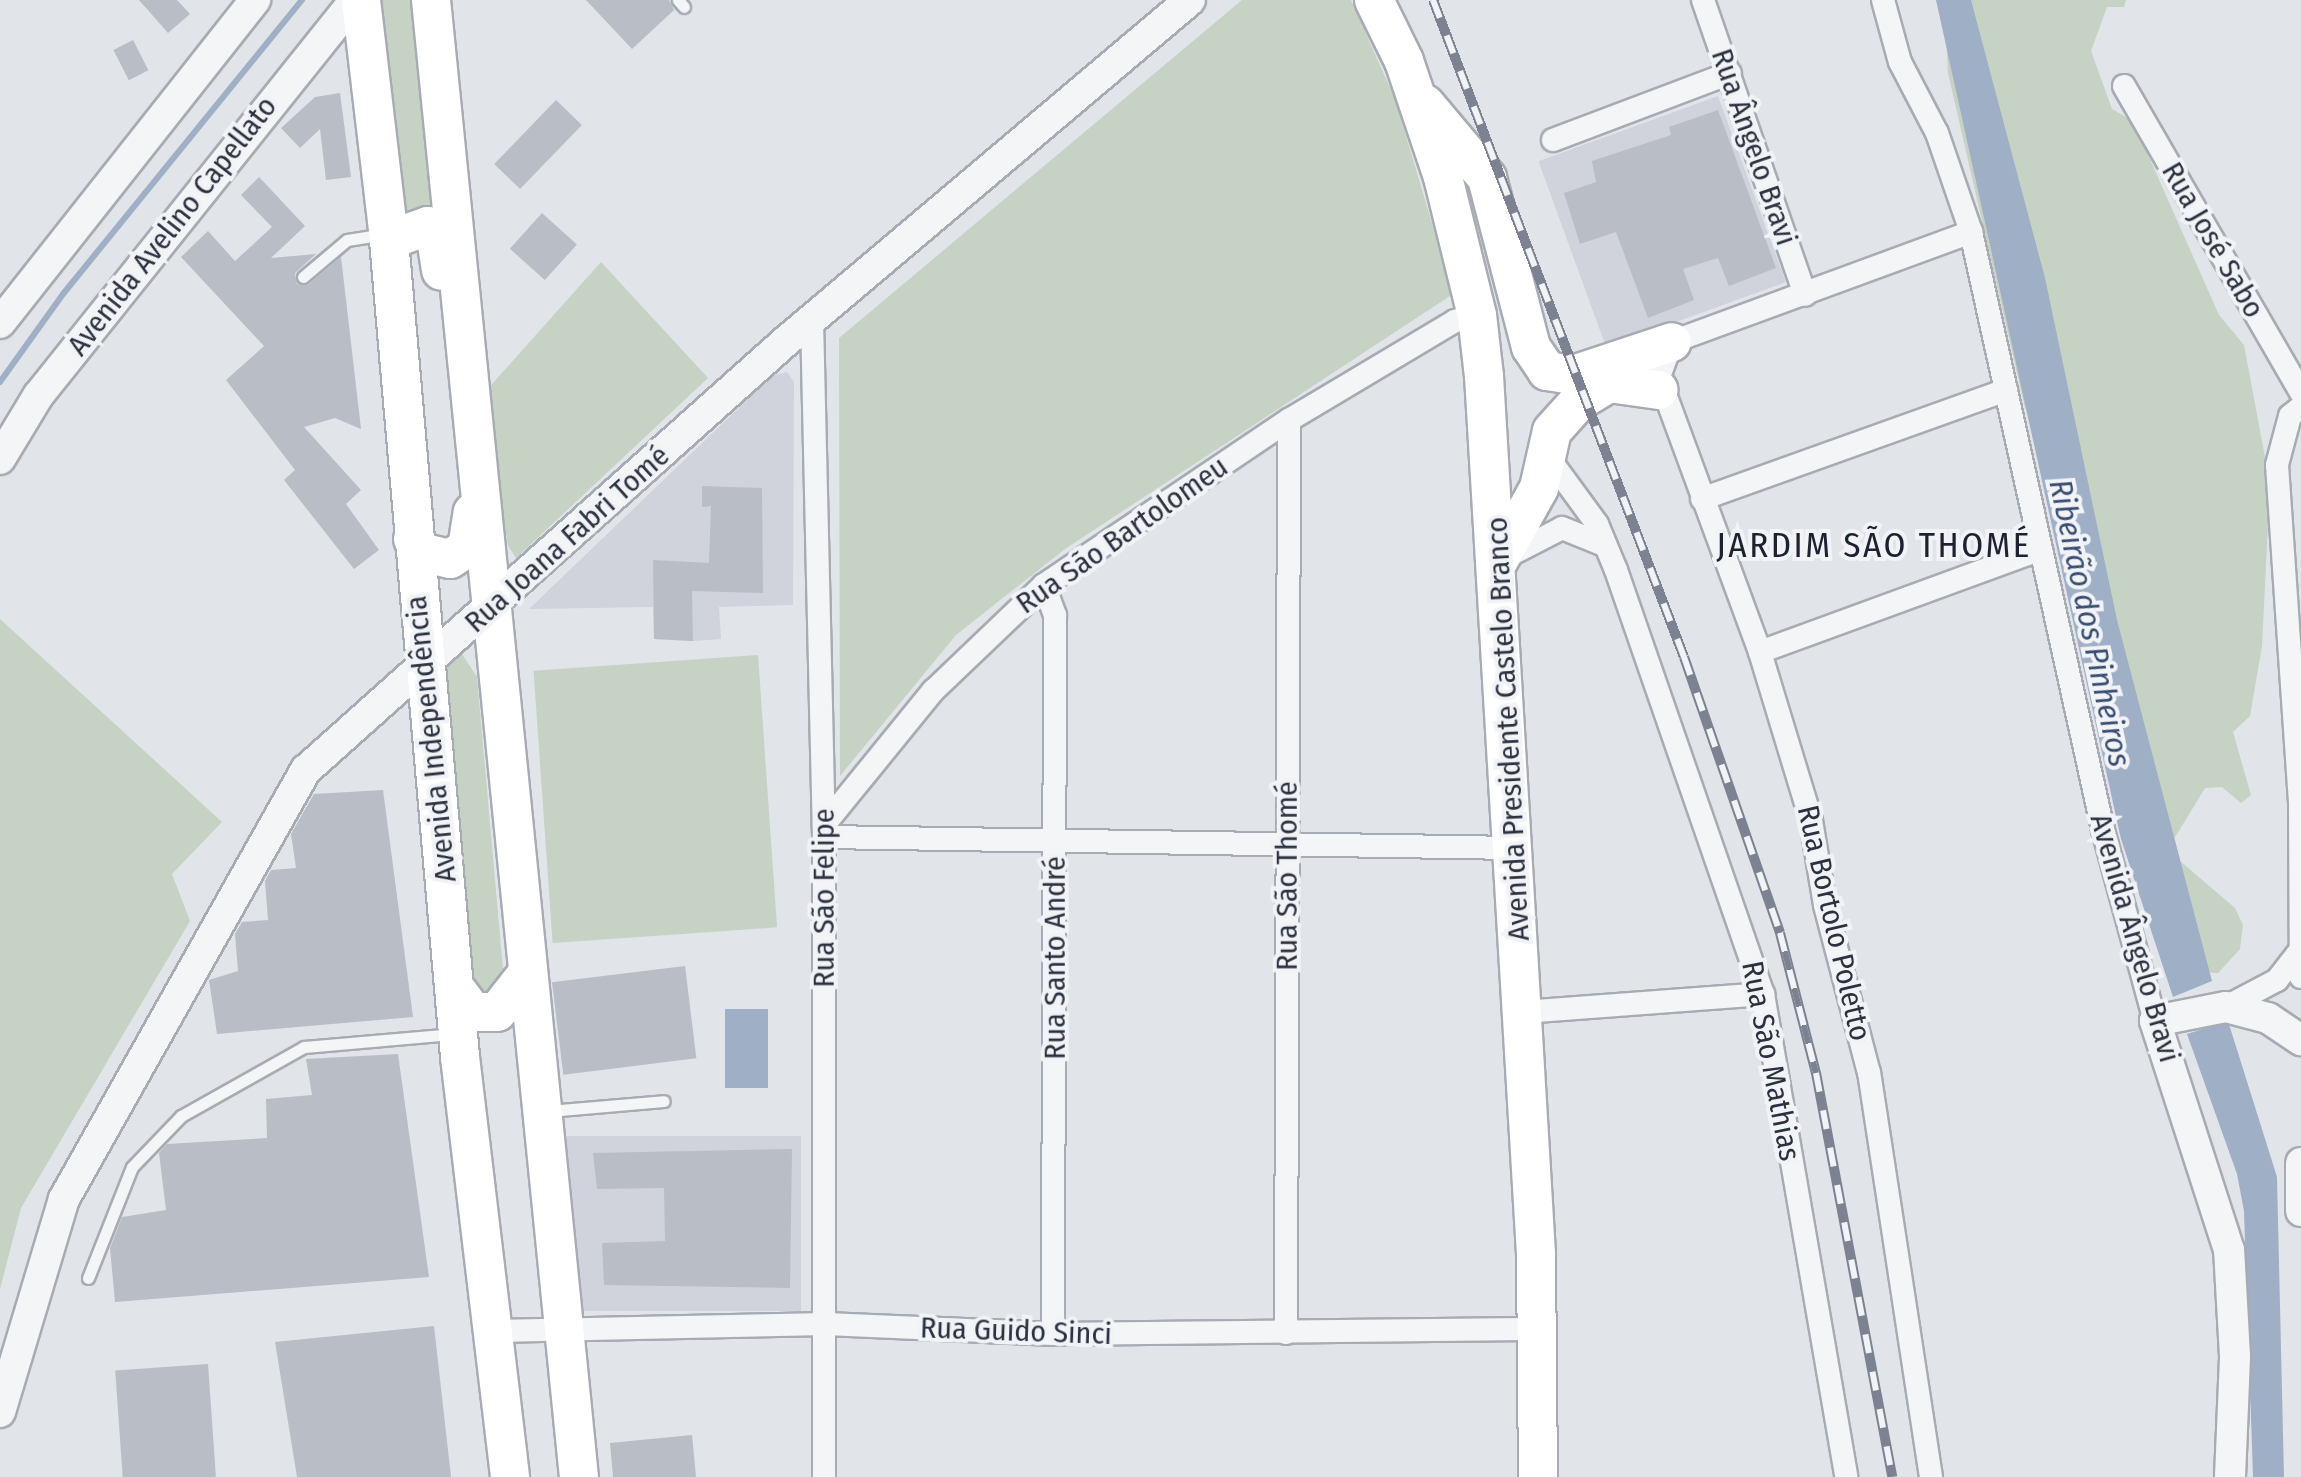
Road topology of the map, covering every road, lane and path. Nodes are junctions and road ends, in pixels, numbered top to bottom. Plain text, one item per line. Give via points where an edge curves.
1 (255, 0) edge
2 (358, 0) edge
3 (431, 0) edge
4 (1190, 0) edge
5 (1374, 0) edge
6 (1703, 0) edge
7 (1883, 0) edge
8 (1730, 73) junction
9 (2124, 86) dead end
10 (1416, 94) junction
11 (1553, 140) dead end
12 (1971, 232) junction
13 (388, 236) junction
14 (303, 277) dead end
15 (1805, 294) junction
16 (3, 310) edge
17 (1477, 315) junction
18 (460, 320) junction
19 (812, 320) junction
20 (1672, 342) junction
21 (1659, 390) junction
22 (2006, 390) junction
23 (2301, 393) edge
24 (2301, 407) edge
25 (1290, 420) junction
26 (1545, 452) junction
27 (0, 459) edge
28 (476, 497) junction
29 (1702, 499) junction
30 (414, 539) junction
31 (1604, 545) junction
32 (2041, 549) junction
33 (1500, 560) junction
34 (1044, 585) junction
35 (491, 607) junction
36 (1760, 652) junction
37 (421, 666) junction
38 (824, 831) junction
39 (1056, 840) junction
40 (1286, 848) junction
41 (1515, 848) junction
42 (2300, 951) edge
43 (526, 975) junction
44 (2301, 976) edge
45 (455, 988) junction
46 (1763, 994) junction
47 (2226, 1007) junction
48 (1524, 1012) junction
49 (2169, 1019) junction
50 (2301, 1040) edge
51 (459, 1045) junction
52 (534, 1056) junction
53 (664, 1101) dead end
54 (544, 1111) junction
55 (2301, 1163) edge
56 (2301, 1211) edge
57 (88, 1278) dead end
58 (826, 1324) junction
59 (566, 1327) junction
60 (1536, 1329) junction
61 (495, 1331) junction
62 (1286, 1333) junction
63 (1053, 1334) junction
64 (0, 1412) edge
65 (510, 1477) edge
66 (580, 1477) edge
67 (824, 1477) edge
68 (1538, 1477) edge
69 (1846, 1477) edge
70 (1931, 1477) edge
71 (2230, 1477) edge

1 - 16 street
2 - 13 main road, Avenida Independência
2 - 27 street, Avenida Avelino Capellato via 38,396
3 - 18 main road
4 - 19 street, Rua Joana Fabri Tomé
5 - 10 main road, Avenida Presidente Castelo Branco
6 - 8 street, Rua Ângelo Bravi
7 - 12 street, Avenida Ângelo Bravi via 1900,62 1936,133
8 - 11 street
8 - 15 street, Rua Ângelo Bravi
9 - 23 street, Rua José Sabo
10 - 17 main road, Avenida Presidente Castelo Branco
10 - 20 main road via 1487,178 1531,347 1546,371 1573,375
12 - 15 street
12 - 22 street, Avenida Ângelo Bravi
13 - 14 lane via 347,240
13 - 18 main road via 419,226 435,232
13 - 30 main road, Avenida Independência
15 - 20 street
17 - 25 street, Rua São Bartolomeu via 1455,321
17 - 33 main road, Avenida Presidente Castelo Branco
18 - 28 main road
19 - 35 street, Rua Joana Fabri Tomé
19 - 38 street, Rua São Felipe
20 - 21 street via 1661,363
21 - 26 main road via 1634,382 1595,388 1552,431
21 - 29 street, Rua Bortolo Poletto
22 - 29 street
22 - 32 street, Avenida Ângelo Bravi
24 - 42 street via 2290,416 2278,465 2300,804
25 - 34 street, Rua São Bartolomeu
25 - 40 street, Rua São Thomé
26 - 31 street, Rua São Mathias
26 - 33 main road via 1538,488
28 - 30 main road via 468,548 450,559 433,558
28 - 35 main road
29 - 36 street, Rua Bortolo Poletto
30 - 37 main road, Avenida Independência
31 - 33 street via 1562,528
31 - 46 street, Rua São Mathias
32 - 36 street
32 - 49 street, Avenida Ângelo Bravi via 2103,830
33 - 41 main road, Avenida Presidente Castelo Branco
34 - 38 street, Rua São Bartolomeu via 933,692
34 - 39 street, Rua Santo André via 1055,614
35 - 37 street, Rua Joana Fabri Tomé
35 - 43 main road
36 - 70 street, Rua Bortolo Poletto via 1811,820 1825,905 1869,1073
37 - 45 main road, Avenida Independência
37 - 64 street, Rua Joana Fabri Tomé via 306,770 165,1015 64,1199
38 - 39 street
38 - 58 street, Rua São Felipe
39 - 40 street
39 - 63 street, Rua Santo André
40 - 41 street
40 - 62 street, Rua São Thomé
41 - 48 main road, Avenida Presidente Castelo Branco
42 - 44 street
42 - 47 street via 2276,980
43 - 45 main road via 496,1012 473,1012
43 - 52 main road
45 - 51 main road, Avenida Independência
46 - 48 street
46 - 69 street, Rua São Mathias
47 - 49 street
47 - 50 street via 2268,1018
48 - 60 main road, Avenida Presidente Castelo Branco
49 - 71 street, Avenida Ângelo Bravi via 2228,1250 2235,1356
51 - 52 main road via 490,1038
51 - 57 lane via 304,1047 182,1116 132,1168
51 - 61 main road, Avenida Independência
52 - 54 main road
53 - 54 lane
54 - 59 main road
55 - 56 street
58 - 59 street, Rua Guido Sinci
58 - 63 street, Rua Guido Sinci
58 - 67 street, Rua São Felipe
59 - 61 street, Rua Guido Sinci
59 - 66 main road
60 - 62 street, Rua Guido Sinci
60 - 68 main road, Avenida Presidente Castelo Branco
61 - 65 main road, Avenida Independência
62 - 63 street, Rua Guido Sinci

